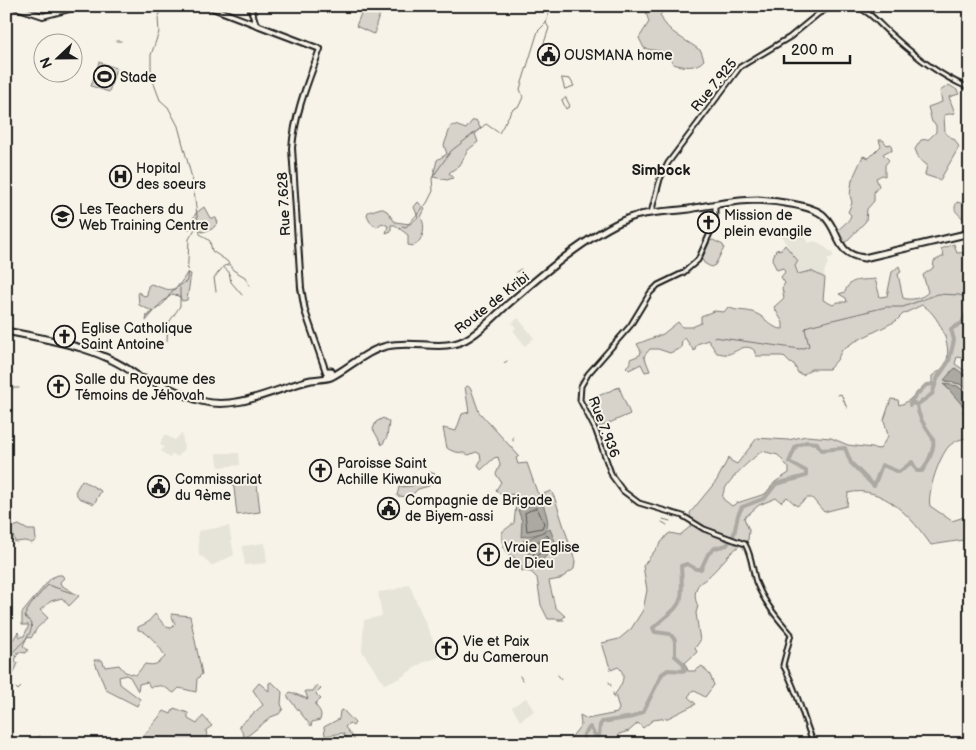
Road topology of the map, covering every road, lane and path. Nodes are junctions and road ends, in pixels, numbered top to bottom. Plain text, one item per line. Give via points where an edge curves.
1 (13, 6) edge
2 (81, 6) edge
3 (207, 6) edge
4 (250, 6) edge
5 (833, 6) edge
6 (854, 6) edge
7 (256, 25) junction
8 (970, 84) edge
9 (715, 205) junction
10 (650, 213) junction
11 (970, 233) edge
12 (6, 331) edge
13 (329, 373) junction
14 (814, 744) edge

1 - 2 main road via 43,16
3 - 7 main road
4 - 7 main road
5 - 10 street, Rue 7.925 via 734,73 668,163
6 - 8 street via 867,12 894,38 949,79 965,86
7 - 13 main road, Rue 7.628 via 320,49 301,99 292,148 301,288 312,330
9 - 10 main road, Route de Kribi
9 - 11 main road, Route de Kribi via 758,200 813,210 828,221 846,251 864,258
9 - 14 street, Rue 7.936 via 713,228 698,260 650,292 634,321 588,374 580,395 612,476 622,492 639,503 683,516 704,529 736,539 747,548 769,607 791,634 783,665 792,680 803,720
10 - 13 main road, Route de Kribi via 626,220 591,239 484,327 457,344 390,345 373,351 343,370
12 - 13 main road, Route de Kribi via 67,344 122,366 140,378 209,402 265,396

